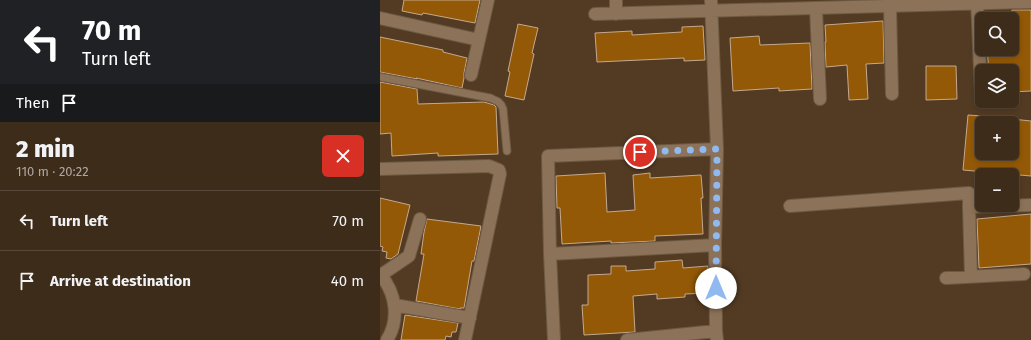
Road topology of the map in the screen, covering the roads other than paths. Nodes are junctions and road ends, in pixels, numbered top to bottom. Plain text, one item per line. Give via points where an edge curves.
1 (488, 0) edge
2 (616, 0) edge
3 (977, 2) edge
4 (1031, 2) edge
5 (711, 6) edge
6 (890, 6) junction
7 (816, 9) junction
8 (595, 14) dead end
9 (616, 14) junction
10 (380, 18) edge
11 (479, 40) junction
12 (980, 64) edge
13 (471, 75) dead end
14 (380, 77) edge
15 (892, 94) dead end
16 (820, 99) dead end
17 (717, 149) junction
18 (507, 151) dead end
19 (380, 169) edge
20 (1031, 205) edge
21 (790, 206) dead end
22 (970, 207) junction
23 (420, 219) dead end
24 (716, 245) junction
25 (550, 254) junction
26 (1024, 274) dead end
27 (380, 275) edge
28 (971, 276) junction
29 (946, 278) dead end
30 (394, 305) junction
31 (470, 318) junction
32 (717, 335) edge
33 (387, 340) edge
34 (465, 340) edge
35 (554, 340) edge
36 (626, 340) edge

1 - 11 street
2 - 9 street
3 - 4 street
3 - 6 street
3 - 12 street
5 - 7 street
5 - 9 street
5 - 17 street
6 - 7 street
6 - 15 street
7 - 16 street
8 - 9 street
10 - 11 street
11 - 13 street
14 - 18 lane via 498,101 503,109
17 - 24 street
17 - 25 street via 548,156
19 - 31 street via 489,166 499,170
20 - 22 street
21 - 22 street via 969,193
22 - 28 street
23 - 27 street via 409,256
24 - 25 street
24 - 32 street
25 - 35 street
26 - 28 street
27 - 30 street via 389,287
28 - 29 street
30 - 31 street
30 - 33 street via 395,316
31 - 34 street
32 - 36 street

